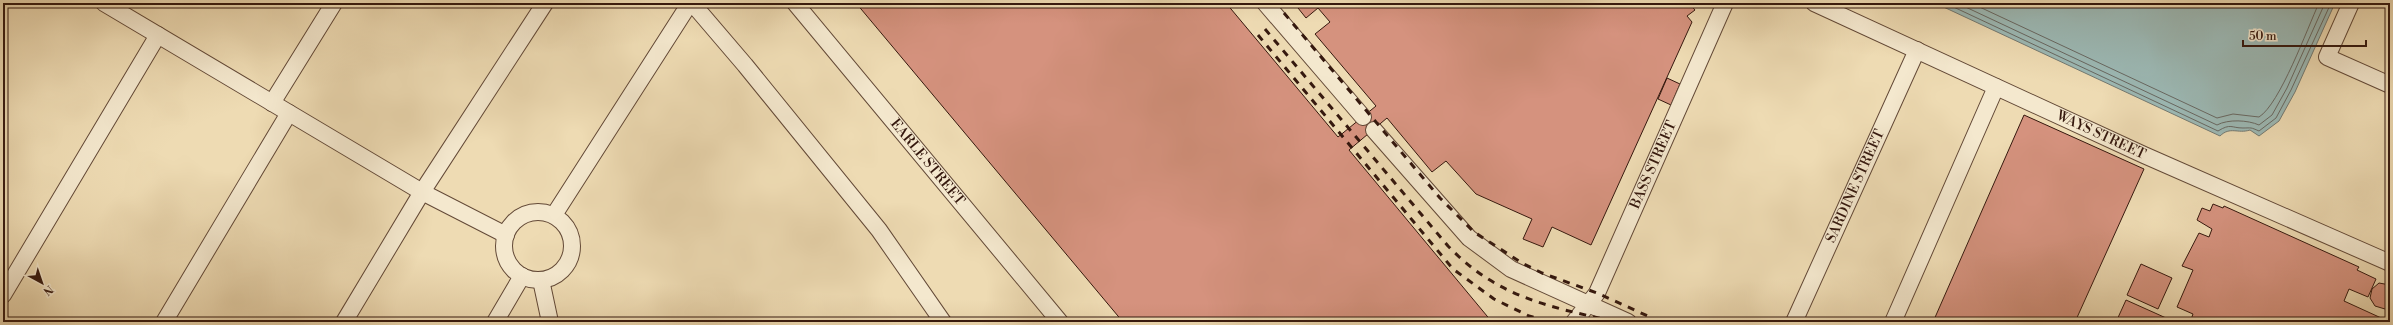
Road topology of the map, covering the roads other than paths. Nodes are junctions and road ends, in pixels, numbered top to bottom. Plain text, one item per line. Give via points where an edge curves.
1 (334, 3) edge
2 (545, 3) edge
3 (691, 3) edge
4 (795, 3) edge
5 (1265, 3) edge
6 (1725, 3) edge
7 (1814, 3) edge
8 (2352, 3) edge
9 (112, 5) edge
10 (158, 35) junction
11 (1917, 50) junction
12 (2390, 85) edge
13 (1996, 86) junction
14 (272, 103) junction
15 (289, 113) junction
16 (1363, 117) dead end
17 (1374, 130) dead end
18 (422, 192) junction
19 (554, 215) junction
20 (506, 234) junction
21 (2390, 263) edge
22 (522, 276) junction
23 (541, 280) junction
24 (3, 295) edge
25 (1589, 304) junction
26 (164, 322) edge
27 (344, 322) edge
28 (495, 322) edge
29 (550, 322) edge
30 (943, 322) edge
31 (1060, 322) edge
32 (1574, 322) edge
33 (1628, 322) edge
34 (1794, 322) edge
35 (1893, 322) edge

1 - 14 street
2 - 18 street
3 - 19 street
3 - 30 street via 745,65 879,230
4 - 31 street, EARLE STREET
5 - 16 street
6 - 25 street, BASS STREET via 1610,266
7 - 11 street, WAYS STREET
8 - 12 street via 2327,57
9 - 10 street
10 - 14 street
10 - 24 street
11 - 13 street, WAYS STREET
11 - 34 street, SARDINE STREET
13 - 21 street, WAYS STREET
13 - 35 street
14 - 15 street
15 - 18 street
15 - 26 street
17 - 25 street via 1469,238 1511,269
18 - 20 street
18 - 27 street
19 - 20 street via 536,212 526,214 510,226
19 - 23 street via 568,229 572,238 572,252 566,266 559,273
20 - 22 street via 505,254 508,263
22 - 23 street
22 - 28 street
23 - 29 street
25 - 32 street, BASS STREET
25 - 33 street

